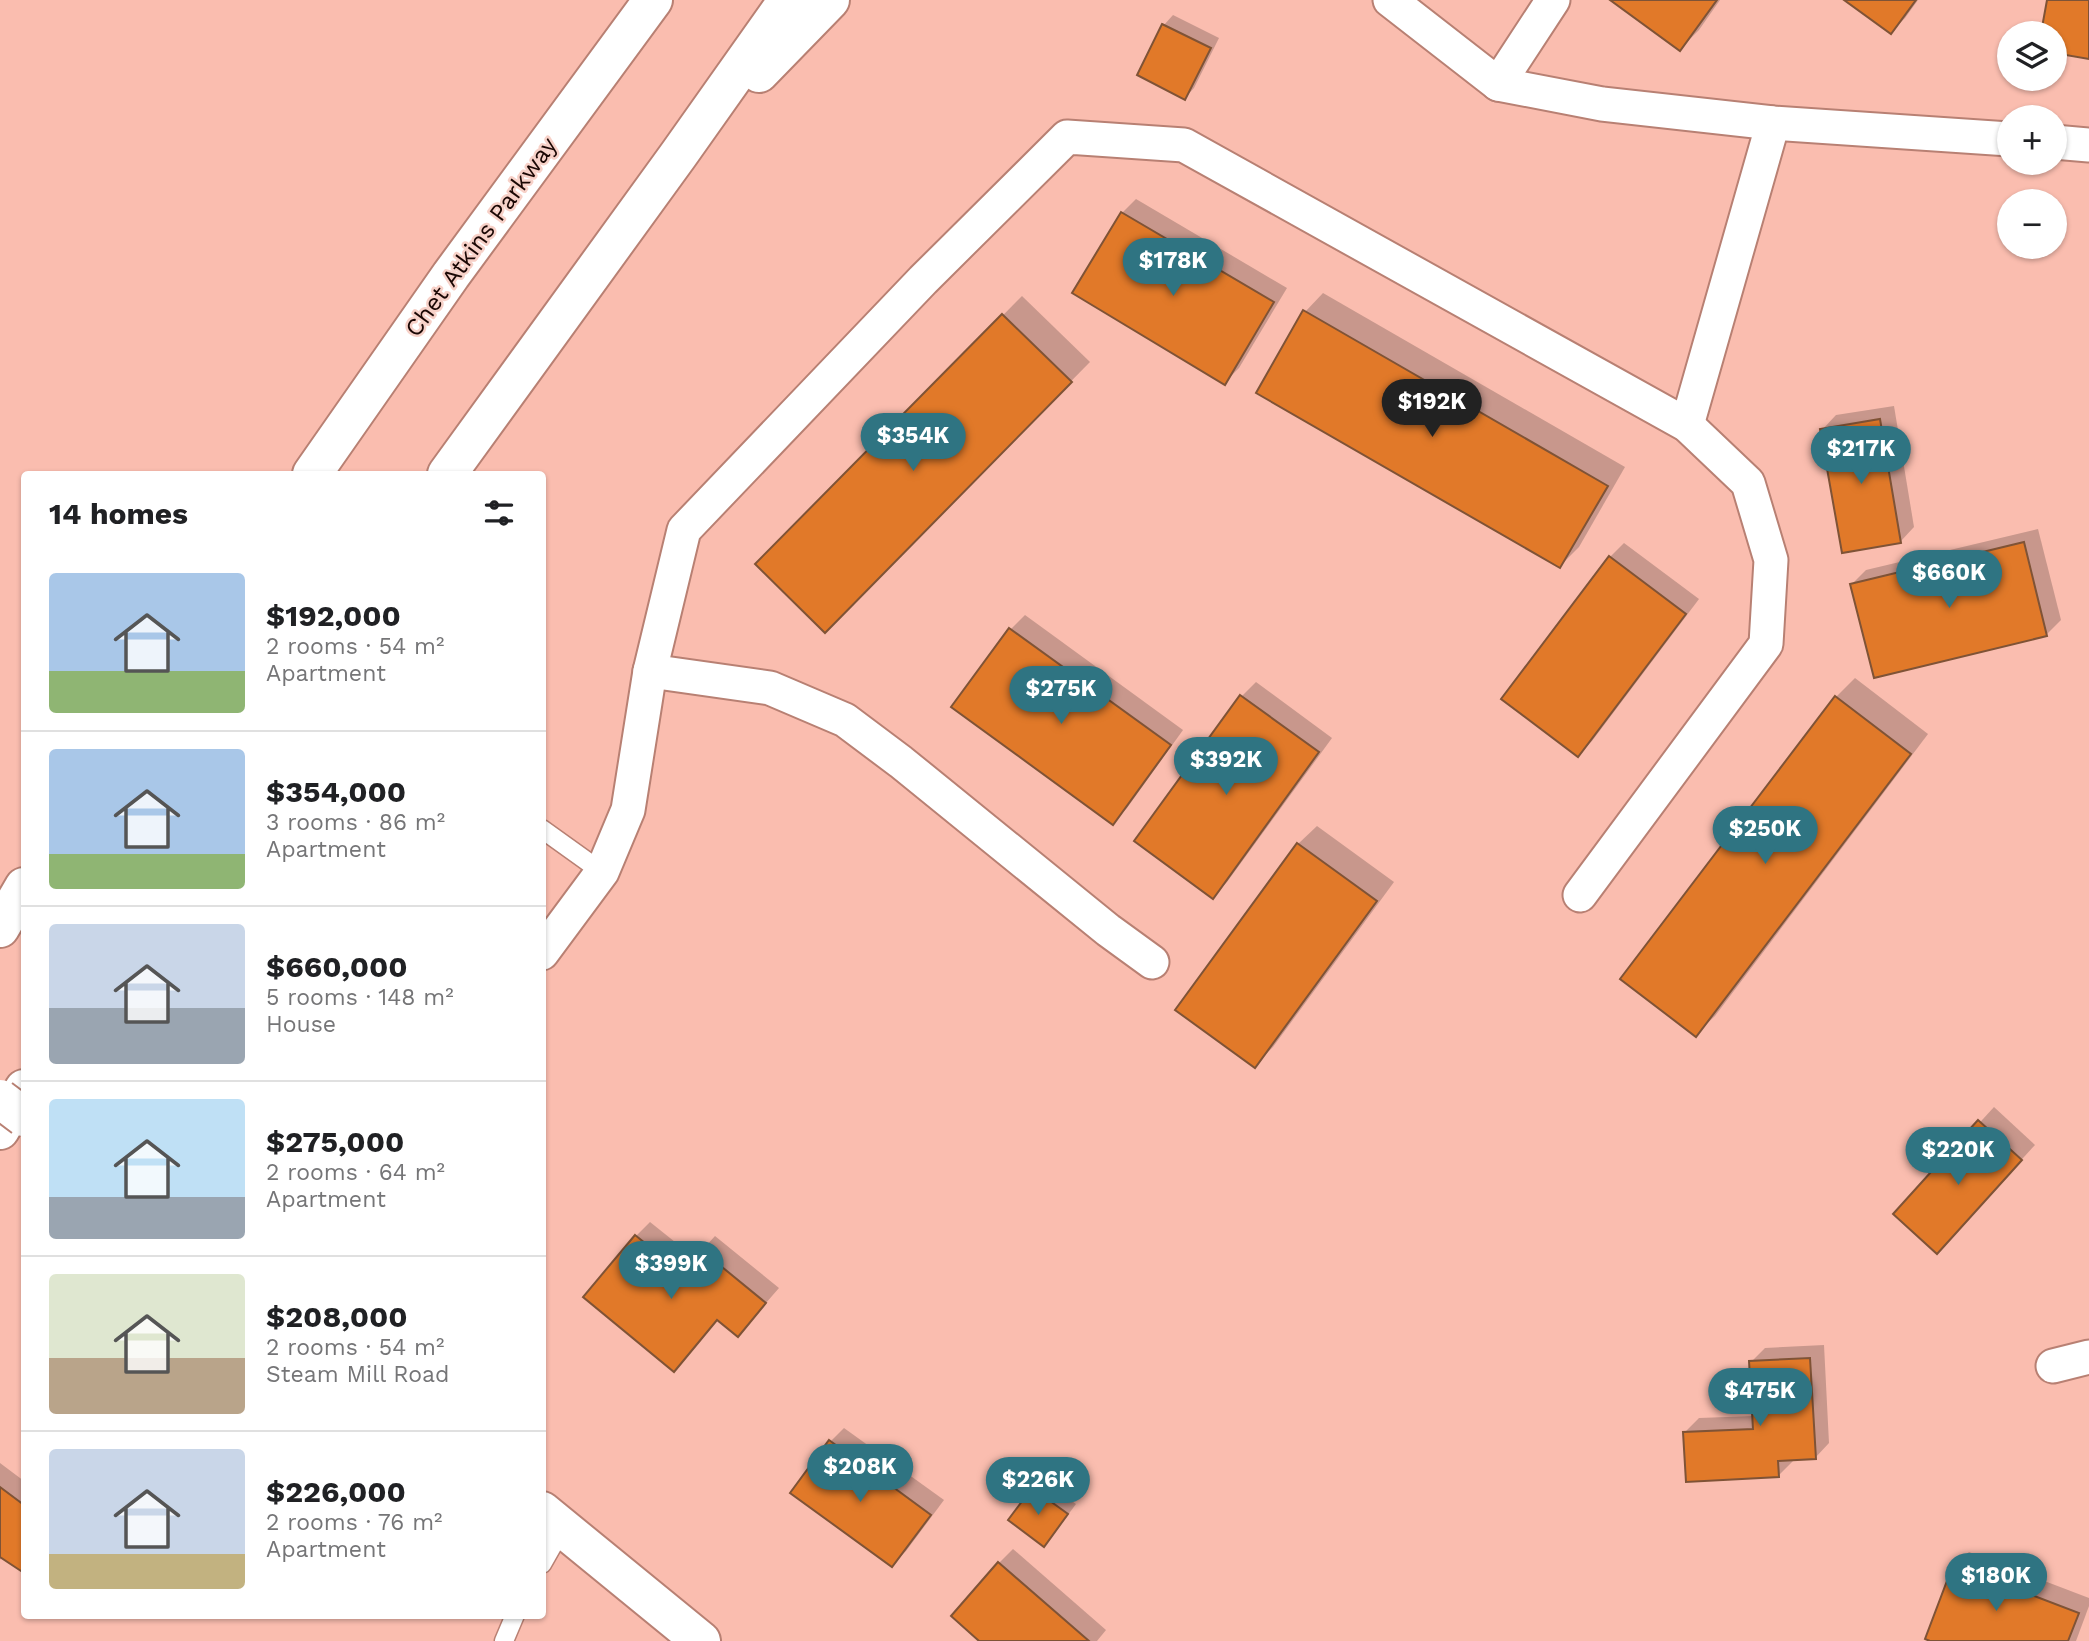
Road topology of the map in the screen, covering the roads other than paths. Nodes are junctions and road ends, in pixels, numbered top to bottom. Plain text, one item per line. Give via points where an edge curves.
1 (641, 0) edge
2 (653, 0) edge
3 (788, 0) edge
4 (830, 0) edge
5 (1390, 0) edge
6 (1553, 0) edge
7 (1498, 84) junction
8 (1773, 123) junction
9 (1997, 138) edge
10 (2067, 143) edge
11 (2089, 145) edge
12 (544, 151) junction
13 (679, 154) junction
14 (1687, 425) junction
15 (314, 471) edge
16 (449, 471) edge
17 (650, 671) junction
18 (546, 832) edge
19 (601, 872) junction
20 (21, 892) edge
21 (1580, 895) dead end
22 (0, 928) edge
23 (546, 948) edge
24 (1152, 962) dead end
25 (21, 1094) edge
26 (0, 1099) edge
27 (21, 1115) edge
28 (0, 1130) edge
29 (2089, 1357) edge
30 (2053, 1366) dead end
31 (553, 1519) edge
32 (546, 1548) edge
33 (513, 1619) edge
34 (504, 1641) edge
35 (701, 1641) edge

1 - 12 main road
2 - 12 main road, Chet Atkins Parkway
3 - 13 main road
4 - 13 main road
5 - 7 street
6 - 7 street
7 - 8 street via 1602,104
8 - 9 street
8 - 14 street
10 - 11 street
12 - 15 main road, Chet Atkins Parkway
13 - 16 main road
14 - 17 street via 1184,145 1067,137 684,530
14 - 21 street via 1748,483 1770,560 1766,644
17 - 19 street via 628,810
17 - 24 street via 770,688 845,720
18 - 19 lane
19 - 23 street
20 - 22 main road
25 - 28 main road
26 - 27 main road, bridge
29 - 30 street
31 - 32 lane
31 - 35 main road
33 - 34 lane

